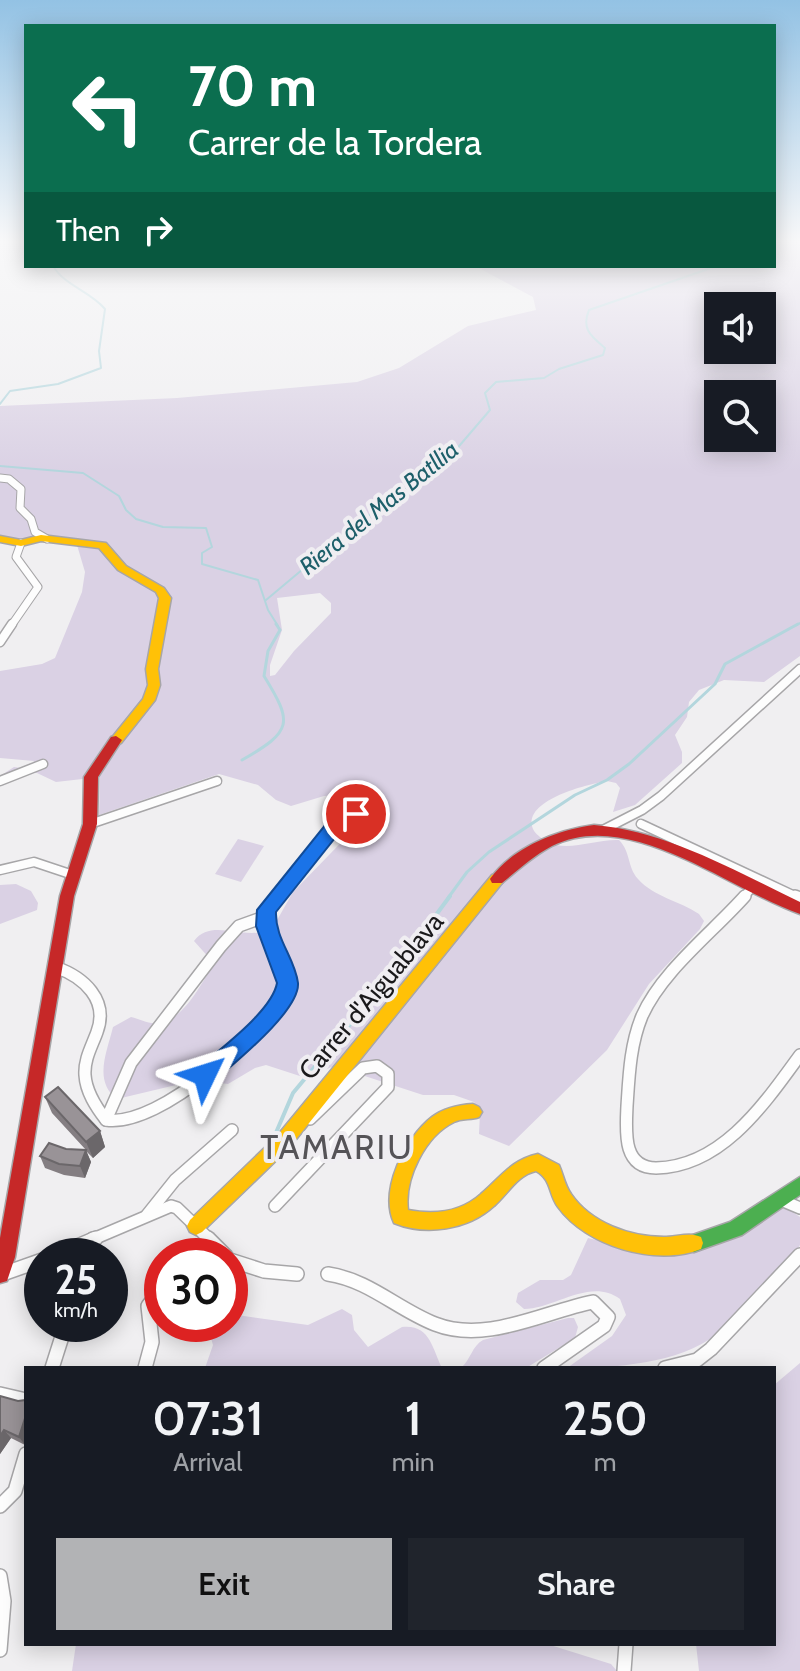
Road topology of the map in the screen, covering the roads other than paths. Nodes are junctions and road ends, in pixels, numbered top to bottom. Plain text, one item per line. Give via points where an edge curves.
1 (0, 478) edge
2 (0, 539) edge
3 (47, 539) junction
4 (21, 543) junction
5 (0, 642) edge
6 (800, 669) edge
7 (43, 764) dead end
8 (0, 781) edge
9 (217, 781) dead end
10 (651, 805) junction
11 (356, 814) dead end
12 (90, 824) junction
13 (640, 824) junction
14 (623, 827) junction
15 (0, 870) edge
16 (73, 875) junction
17 (754, 885) junction
18 (799, 903) edge
19 (264, 917) junction
20 (55, 967) junction
21 (800, 1055) edge
22 (473, 1112) dead end
23 (106, 1120) junction
24 (232, 1130) dead end
25 (283, 1142) junction
26 (800, 1185) edge
27 (781, 1200) junction
28 (275, 1206) dead end
29 (800, 1208) edge
30 (146, 1215) junction
31 (196, 1226) junction
32 (95, 1238) edge
33 (208, 1238) edge
34 (800, 1255) edge
35 (24, 1266) edge
36 (248, 1266) edge
37 (0, 1274) edge
38 (297, 1274) dead end
39 (328, 1274) dead end
40 (60, 1342) edge
41 (152, 1342) edge
42 (53, 1366) edge
43 (146, 1366) edge
44 (547, 1366) edge
45 (673, 1366) edge
46 (0, 1394) edge
47 (24, 1400) edge
48 (24, 1461) edge
49 (0, 1506) edge
50 (0, 1576) edge
51 (626, 1646) edge
52 (0, 1650) edge
53 (624, 1671) edge

1 - 3 street via 21,489 20,508 35,532
2 - 4 street
3 - 4 street
3 - 12 street via 102,545 122,568 165,598 154,685 149,700 95,770
4 - 5 street via 16,557 38,587
6 - 10 street
7 - 8 street
9 - 12 street
10 - 13 street
10 - 14 street
11 - 19 street via 333,829
12 - 16 street
13 - 14 street
13 - 14 street via 640,832
13 - 18 street
14 - 17 street, Carrer d'Aiguablava
14 - 25 street, Carrer d'Aiguablava via 565,835 510,866
15 - 16 street via 34,862
16 - 20 street
17 - 18 street, Carrer d'Aiguablava
17 - 21 street via 667,975 642,1016 630,1057 625,1134 630,1155 642,1166 662,1169 712,1151 765,1102
19 - 23 street via 239,926 221,946 131,1063
19 - 23 street via 287,983 279,1006 205,1075 167,1101 126,1121
20 - 23 street via 78,976 101,1007 100,1028 85,1072 88,1090
20 - 37 street
22 - 27 street via 455,1112 426,1134 396,1200 400,1217 417,1222 468,1213 519,1168 541,1162 556,1174 560,1195 572,1210 594,1226 649,1247 731,1232
24 - 30 street via 175,1178
25 - 28 street via 363,1068 374,1065 388,1074 388,1087
25 - 31 street, Carrer d'Aiguablava
26 - 27 street
27 - 29 street
30 - 31 street via 171,1206
30 - 32 street
31 - 33 street
34 - 45 street via 711,1349 697,1360
35 - 37 street
36 - 38 street
39 - 44 street via 370,1286 438,1324 466,1329 513,1324 585,1303 600,1307 608,1317 604,1326
40 - 42 street
41 - 43 street
46 - 47 street
48 - 49 street via 15,1491
50 - 52 street
51 - 53 street

